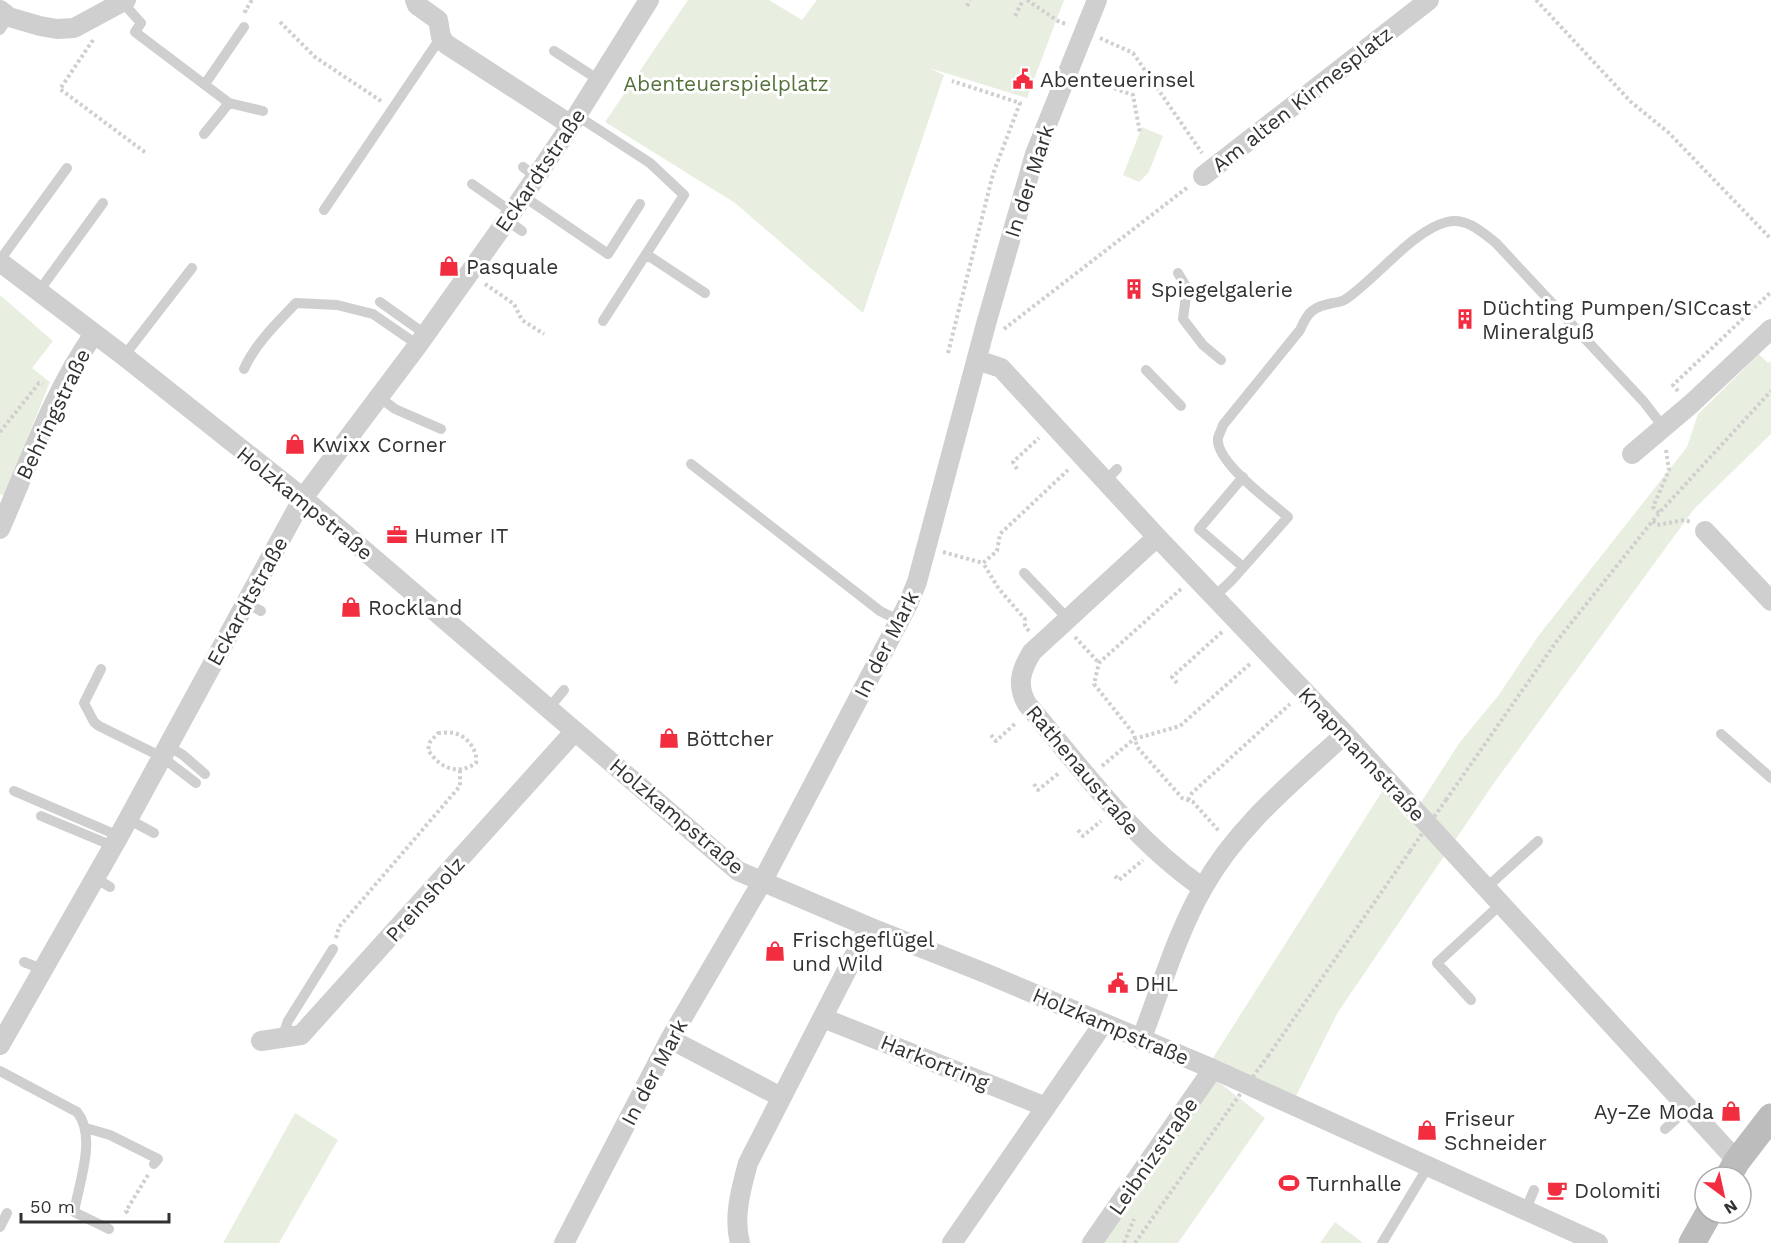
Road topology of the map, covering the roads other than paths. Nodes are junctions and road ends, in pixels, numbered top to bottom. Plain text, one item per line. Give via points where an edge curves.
1 (649, 0) edge
2 (1097, 0) edge
3 (1429, 0) edge
4 (124, 1) edge
5 (421, 3) edge
6 (2, 17) edge
7 (244, 27) dead end
8 (441, 37) junction
9 (554, 51) dead end
10 (598, 80) junction
11 (205, 84) junction
12 (229, 103) junction
13 (262, 111) dead end
14 (573, 120) junction
15 (204, 134) dead end
16 (67, 168) dead end
17 (1203, 176) road end
18 (472, 184) dead end
19 (103, 203) dead end
20 (640, 204) dead end
21 (324, 210) dead end
22 (516, 215) junction
23 (646, 254) junction
24 (0, 261) edge
25 (192, 268) dead end
26 (1178, 273) dead end
27 (39, 291) junction
28 (705, 294) dead end
29 (380, 302) dead end
30 (603, 321) dead end
31 (1771, 329) edge
32 (94, 334) junction
33 (421, 339) junction
34 (124, 356) junction
35 (1221, 360) dead end
36 (984, 362) junction
37 (244, 369) dead end
38 (1146, 370) dead end
39 (379, 397) junction
40 (1181, 406) dead end
41 (1664, 428) junction
42 (441, 429) dead end
43 (1632, 454) dead end
44 (691, 464) dead end
45 (1243, 477) junction
46 (303, 498) junction
47 (0, 529) edge
48 (1705, 531) dead end
49 (1157, 537) junction
50 (1243, 567) junction
51 (1024, 573) dead end
52 (1214, 597) junction
53 (1771, 601) edge
54 (900, 621) junction
55 (1065, 621) junction
56 (101, 669) dead end
57 (564, 690) dead end
58 (548, 709) junction
59 (575, 732) junction
60 (1345, 734) junction
61 (1721, 734) dead end
62 (165, 752) junction
63 (205, 774) dead end
64 (1771, 778) edge
65 (196, 783) dead end
66 (14, 791) dead end
67 (41, 816) dead end
68 (154, 833) dead end
69 (120, 834) junction
70 (1538, 841) dead end
71 (762, 882) junction
72 (1203, 888) junction
73 (1486, 888) junction
74 (1501, 904) junction
75 (869, 927) junction
76 (333, 949) road end
77 (24, 962) dead end
78 (44, 970) junction
79 (1471, 1000) dead end
80 (823, 1018) junction
81 (1103, 1024) junction
82 (282, 1038) junction
83 (670, 1040) junction
84 (1141, 1040) junction
85 (261, 1041) dead end
86 (0, 1045) edge
87 (1214, 1069) junction
88 (0, 1071) edge
89 (781, 1097) junction
90 (1046, 1107) junction
91 (1688, 1108) junction
92 (1771, 1117) edge
93 (86, 1128) junction
94 (1665, 1129) dead end
95 (1429, 1165) junction
96 (1730, 1165) edge
97 (1736, 1165) edge
98 (153, 1167) road end
99 (1534, 1190) dead end
100 (1526, 1209) junction
101 (7, 1212) dead end
102 (1702, 1225) edge
103 (0, 1227) edge
104 (109, 1229) dead end
105 (564, 1243) edge
106 (740, 1243) edge
107 (952, 1243) edge
108 (1092, 1243) edge
109 (1382, 1243) edge
110 (1598, 1243) edge
111 (1692, 1243) edge

1 - 10 street, Eckardtstraße
2 - 36 street, In der Mark via 1035,154
3 - 17 street, Am alten Kirmesplatz
4 - 6 street via 74,28 57,29
4 - 11 lane via 141,23 135,32
5 - 8 street via 438,20
7 - 11 lane
8 - 14 street via 446,44
8 - 21 lane
9 - 10 lane
10 - 14 street, Eckardtstraße
11 - 12 lane
12 - 13 lane
12 - 15 lane
14 - 22 street, Eckardtstraße via 529,172
14 - 23 lane via 650,163 684,195
16 - 24 lane
18 - 22 lane
19 - 27 lane
20 - 22 lane via 608,254
22 - 33 street, Eckardtstraße
23 - 28 lane
23 - 30 lane
24 - 27 street, Holzkampstraße
25 - 34 lane
26 - 35 lane via 1187,288 1183,318 1203,345
27 - 32 street, Holzkampstraße
29 - 33 lane
31 - 41 street
32 - 34 street, Holzkampstraße
32 - 47 street, Behringstraße via 60,391
33 - 37 lane via 373,314 337,305 296,303 273,327
33 - 39 street, Eckardtstraße
34 - 46 street, Holzkampstraße
36 - 49 street, Knapmannstraße via 1000,368 1082,457 1111,475
36 - 54 street, In der Mark via 917,582
38 - 40 lane
39 - 42 lane via 395,409
39 - 46 street, Eckardtstraße
41 - 43 street
41 - 45 lane via 1496,243 1461,221 1448,221 1418,237 1343,301 1316,307 1306,316 1300,330 1223,425 1218,440 1222,453
44 - 54 lane via 880,611
45 - 50 lane via 1199,529
45 - 50 lane via 1288,517
46 - 58 street, Holzkampstraße
46 - 62 street, Eckardtstraße via 254,607
48 - 53 street
49 - 52 street, Knapmannstraße
49 - 55 street, Rathenaustraße
50 - 52 lane
51 - 55 lane
52 - 60 street, Knapmannstraße
54 - 71 street, In der Mark
55 - 72 street, Rathenaustraße via 1032,652 1024,665 1020,676 1023,698 1115,809 1177,870
56 - 62 lane via 84,703 94,722
57 - 58 lane
58 - 59 street, Holzkampstraße
59 - 71 street, Holzkampstraße via 738,871
59 - 82 street, Preinsholz via 301,1035
60 - 72 street via 1271,801 1232,844
60 - 73 street, Knapmannstraße
61 - 64 lane
62 - 63 lane via 183,755
62 - 65 lane
62 - 69 street, Eckardtstraße
66 - 69 lane
67 - 69 lane
68 - 69 lane
69 - 78 street, Eckardtstraße via 102,882
70 - 73 lane
71 - 75 street, Holzkampstraße
71 - 83 street, In der Mark
72 - 84 street
73 - 74 street, Knapmannstraße
74 - 79 lane via 1437,963
74 - 91 street, Knapmannstraße
75 - 80 street
75 - 81 street, Holzkampstraße
76 - 82 lane via 288,1021
77 - 78 lane
78 - 86 street, Eckardtstraße
80 - 89 street
80 - 90 street, Harkortring
81 - 84 street, Holzkampstraße
81 - 90 street
82 - 85 street, Preinsholz
83 - 89 street
83 - 105 street, In der Mark
84 - 87 street, Holzkampstraße
87 - 95 street, Holzkampstraße
87 - 108 street, Leibnizstraße
88 - 93 lane via 77,1112
89 - 106 street via 746,1170 739,1206
90 - 107 street
91 - 94 lane
91 - 96 street, Knapmannstraße
92 - 97 street
93 - 98 lane via 110,1135 158,1159
93 - 104 lane via 88,1140 74,1212
95 - 100 street, Holzkampstraße
95 - 109 lane
99 - 100 lane
100 - 110 street, Holzkampstraße
101 - 103 lane
102 - 111 street

